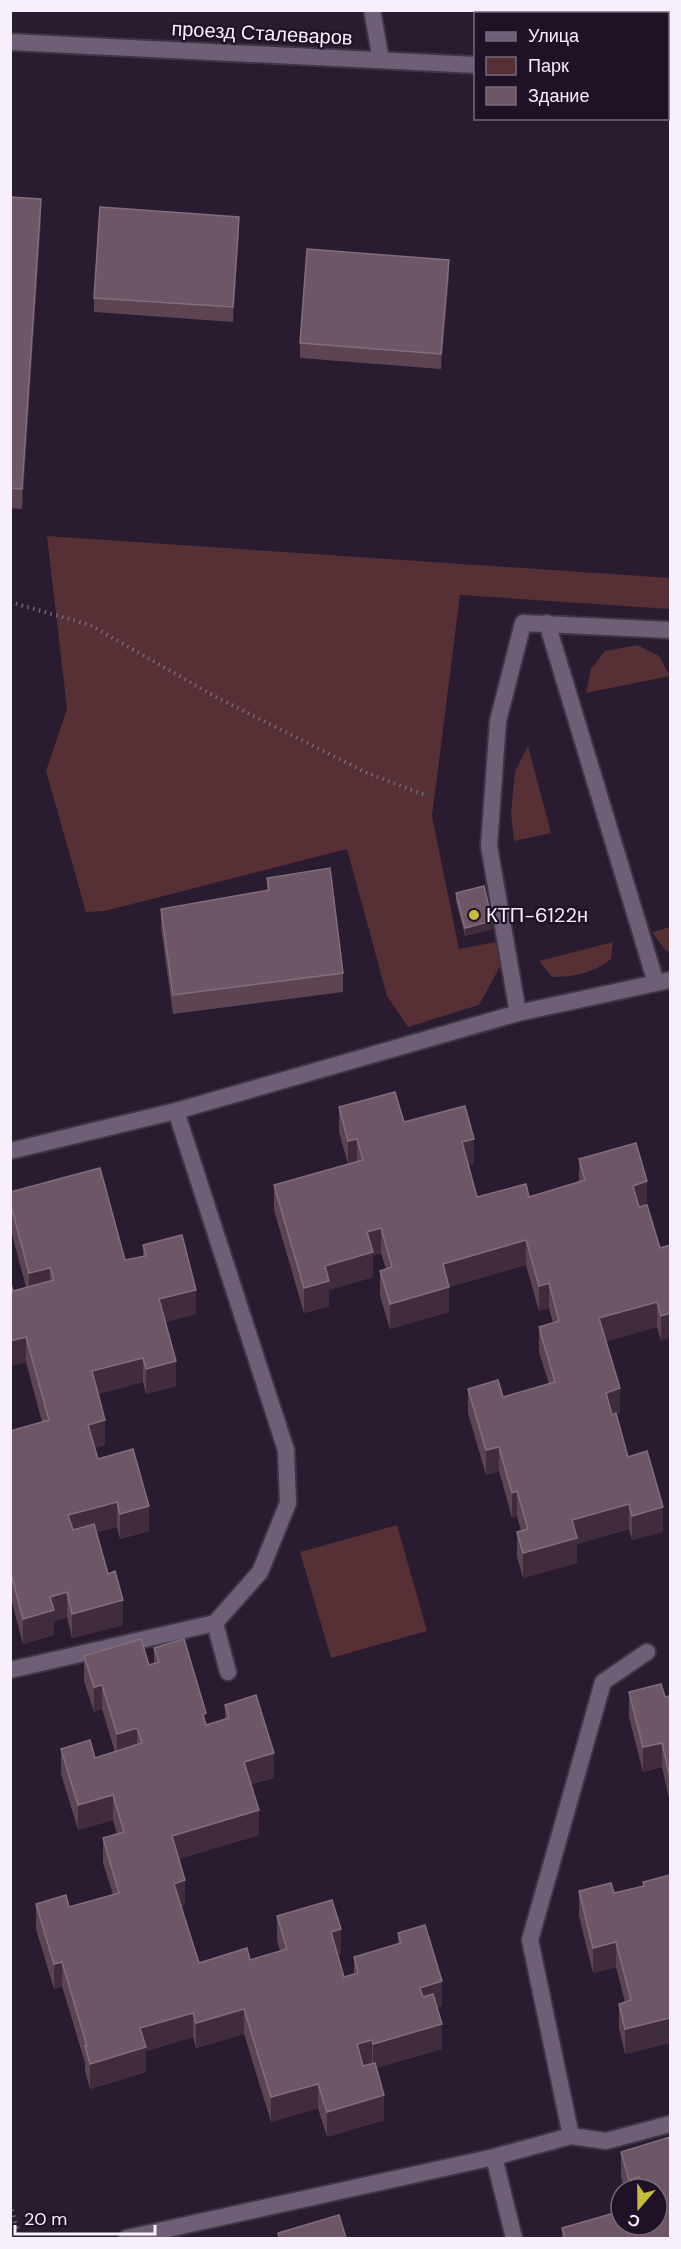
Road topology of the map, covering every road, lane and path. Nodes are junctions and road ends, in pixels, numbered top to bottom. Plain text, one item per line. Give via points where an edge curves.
1 (372, 10) edge
2 (10, 42) edge
3 (381, 60) junction
4 (474, 65) edge
5 (10, 602) edge
6 (547, 623) junction
7 (670, 630) edge
8 (427, 796) dead end
9 (663, 982) edge
10 (518, 1013) junction
11 (176, 1111) junction
12 (10, 1151) edge
13 (215, 1623) junction
14 (647, 1652) dead end
15 (10, 1670) edge
16 (228, 1672) dead end
17 (670, 2124) edge
18 (572, 2136) junction
19 (494, 2157) junction
20 (10, 2204) edge
21 (20, 2238) edge
22 (128, 2238) edge
23 (514, 2238) edge

1 - 3 street
2 - 3 street, проезд Сталеваров
3 - 4 street, проезд Сталеваров
5 - 8 path via 90,625 216,697 365,772
6 - 7 street
6 - 9 street
6 - 10 street via 523,622 497,733 489,846
9 - 10 street
10 - 11 street
11 - 12 street
11 - 13 street via 286,1450 288,1503 260,1572
13 - 15 street
13 - 16 street
14 - 18 street via 603,1682 531,1940
17 - 18 street via 606,2141
18 - 19 street
19 - 22 street
19 - 23 street
20 - 21 path

